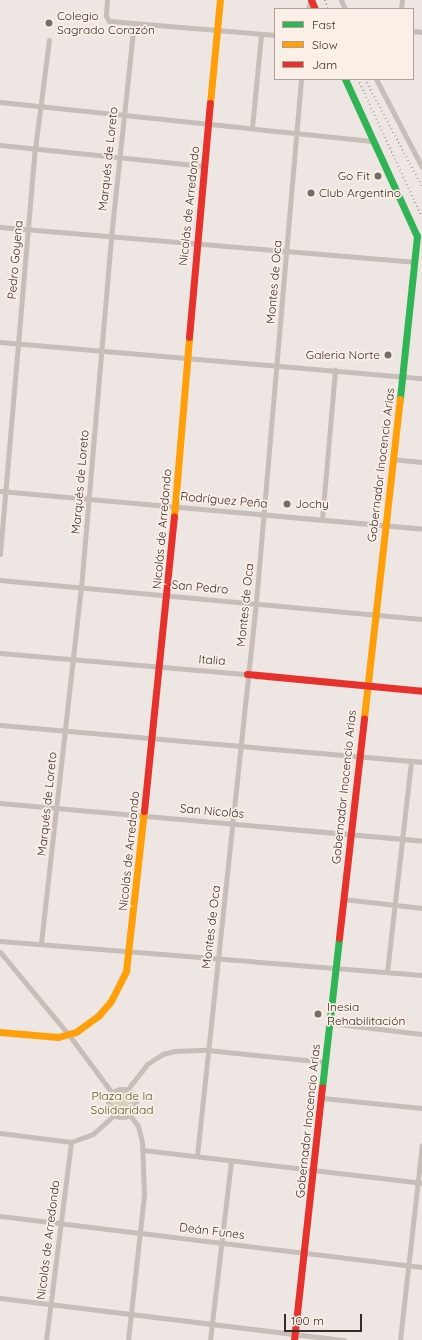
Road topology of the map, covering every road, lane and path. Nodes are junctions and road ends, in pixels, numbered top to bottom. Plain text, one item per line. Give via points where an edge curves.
1 (107, 0) edge
2 (220, 0) edge
3 (134, 23) junction
4 (217, 30) junction
5 (261, 34) junction
6 (274, 35) edge
7 (49, 40) dead end
8 (302, 80) edge
9 (345, 80) edge
10 (377, 80) edge
11 (0, 102) edge
12 (40, 106) junction
13 (124, 115) junction
14 (208, 123) junction
15 (252, 128) junction
16 (297, 133) junction
17 (372, 141) junction
18 (0, 145) edge
19 (35, 149) junction
20 (119, 157) junction
21 (204, 166) junction
22 (422, 167) edge
23 (0, 227) edge
24 (27, 230) junction
25 (111, 237) junction
26 (419, 237) edge
27 (422, 244) edge
28 (196, 245) junction
29 (416, 250) junction
30 (286, 252) junction
31 (414, 262) junction
32 (0, 342) edge
33 (18, 343) junction
34 (102, 350) junction
35 (186, 358) junction
36 (276, 365) junction
37 (335, 370) junction
38 (402, 375) junction
39 (422, 378) edge
40 (392, 459) junction
41 (422, 462) edge
42 (3, 491) edge
43 (90, 499) junction
44 (175, 506) junction
45 (264, 513) junction
46 (322, 519) junction
47 (385, 525) junction
48 (422, 529) edge
49 (0, 554) edge
50 (0, 580) edge
51 (81, 588) junction
52 (168, 594) junction
53 (256, 602) junction
54 (375, 613) junction
55 (422, 619) edge
56 (0, 653) edge
57 (73, 659) junction
58 (159, 667) junction
59 (247, 674) junction
60 (367, 684) junction
61 (422, 690) edge
62 (0, 725) edge
63 (66, 731) junction
64 (152, 738) junction
65 (242, 746) junction
66 (358, 756) junction
67 (411, 761) junction
68 (422, 762) edge
69 (0, 803) edge
70 (58, 808) junction
71 (144, 815) junction
72 (234, 823) junction
73 (350, 834) junction
74 (402, 839) junction
75 (422, 841) edge
76 (343, 899) junction
77 (395, 905) junction
78 (422, 908) edge
79 (0, 941) edge
80 (41, 943) junction
81 (129, 950) junction
82 (0, 952) edge
83 (218, 957) junction
84 (336, 966) junction
85 (387, 972) junction
86 (422, 975) edge
87 (330, 1024) junction
88 (0, 1032) edge
89 (422, 1034) edge
90 (69, 1036) junction
91 (207, 1050) junction
92 (325, 1062) junction
93 (127, 1090) junction
94 (112, 1093) junction
95 (322, 1098) junction
96 (422, 1108) edge
97 (114, 1115) junction
98 (130, 1115) junction
99 (0, 1133) edge
100 (71, 1142) junction
101 (422, 1145) edge
102 (143, 1150) junction
103 (196, 1156) junction
104 (231, 1160) junction
105 (314, 1168) junction
106 (420, 1182) edge
107 (0, 1216) edge
108 (62, 1223) junction
109 (142, 1232) junction
110 (222, 1243) junction
111 (305, 1252) junction
112 (409, 1266) junction
113 (422, 1267) edge
114 (0, 1298) edge
115 (50, 1304) junction
116 (131, 1314) junction
117 (211, 1324) junction
118 (294, 1337) edge
119 (46, 1340) edge
120 (128, 1340) edge
121 (210, 1340) edge
122 (344, 1340) edge
123 (400, 1340) edge

1 - 3 street via 107,19
2 - 4 street, Nicolás de Arredondo
3 - 4 street
3 - 13 street, Marqués de Loreto
4 - 5 street
4 - 14 street, Nicolás de Arredondo
5 - 6 street
5 - 15 street
7 - 12 street, Pedro Goyena
8 - 16 street, Montes de Oca
9 - 17 street
10 - 22 street
11 - 12 street
12 - 13 street
12 - 19 street, Pedro Goyena
13 - 14 street
13 - 20 street, Marqués de Loreto
14 - 15 street
14 - 21 street, Nicolás de Arredondo
15 - 16 street
16 - 17 street
16 - 30 street, Montes de Oca
17 - 26 street
18 - 19 street
19 - 20 street
19 - 24 street, Pedro Goyena
20 - 21 street
20 - 25 street, Marqués de Loreto
21 - 28 street, Nicolás de Arredondo
23 - 24 street
24 - 25 street
24 - 33 street, Pedro Goyena
25 - 28 street
25 - 34 street, Marqués de Loreto
26 - 29 street, Gobernador Inocencio Arias
27 - 29 street
28 - 30 street
28 - 35 street, Nicolás de Arredondo
29 - 31 street, Gobernador Inocencio Arias
30 - 31 street
30 - 36 street, Montes de Oca
31 - 38 street, Gobernador Inocencio Arias
32 - 33 street
33 - 34 street
33 - 42 street, Pedro Goyena
34 - 35 street
34 - 43 street, Marqués de Loreto
35 - 36 street
35 - 44 street, Nicolás de Arredondo
36 - 37 street
36 - 45 street, Montes de Oca
37 - 38 street
37 - 46 street
38 - 39 street
38 - 40 street, Gobernador Inocencio Arias
40 - 41 street
40 - 47 street, Gobernador Inocencio Arias
42 - 43 street, Rodríguez Peña
42 - 49 street, Pedro Goyena
43 - 44 street, Rodríguez Peña
43 - 51 street, Marqués de Loreto
44 - 45 street, Rodríguez Peña
44 - 52 street, Nicolás de Arredondo
45 - 46 street, Rodríguez Peña
45 - 53 street, Montes de Oca
46 - 47 street, Rodríguez Peña
47 - 48 street, Rodríguez Peña
47 - 54 street, Gobernador Inocencio Arias
50 - 51 street, San Pedro
51 - 52 street, San Pedro
51 - 57 street, Marqués de Loreto
52 - 53 street, San Pedro
52 - 58 street, Nicolás de Arredondo
53 - 54 street, San Pedro
53 - 59 street, Montes de Oca
54 - 55 street, San Pedro
54 - 60 street, Gobernador Inocencio Arias
56 - 57 street, Italia
57 - 58 street, Italia
57 - 63 street, Marqués de Loreto
58 - 59 street, Italia
58 - 64 street, Nicolás de Arredondo
59 - 60 street, Italia
59 - 65 street, Montes de Oca
60 - 61 street, Italia
60 - 66 street, Gobernador Inocencio Arias
62 - 63 street
63 - 64 street
63 - 70 street, Marqués de Loreto
64 - 65 street
64 - 71 street, Nicolás de Arredondo
65 - 66 street
65 - 72 street, Montes de Oca
66 - 67 street
66 - 73 street, Gobernador Inocencio Arias
67 - 68 street
67 - 74 street
69 - 70 street, San Nicolás
70 - 71 street, San Nicolás
70 - 80 street, Marqués de Loreto
71 - 72 street, San Nicolás
71 - 81 street, Nicolás de Arredondo
72 - 73 street, San Nicolás
72 - 83 street, Montes de Oca
73 - 74 street, San Nicolás
73 - 76 street, Gobernador Inocencio Arias
74 - 75 street, San Nicolás
74 - 77 street
76 - 77 street
76 - 84 street, Gobernador Inocencio Arias
77 - 78 street
77 - 85 street
79 - 80 street
80 - 81 street
81 - 83 street
81 - 90 street, Nicolás de Arredondo via 123,981 111,1001 91,1022
82 - 90 street
83 - 84 street
83 - 91 street, Montes de Oca
84 - 85 street
84 - 87 street, Gobernador Inocencio Arias
85 - 86 street
87 - 89 street
87 - 92 street, Gobernador Inocencio Arias
88 - 90 street
90 - 94 street
91 - 92 street
91 - 93 street via 187,1049 163,1054 141,1069
91 - 103 street, Montes de Oca
92 - 95 street, Gobernador Inocencio Arias
93 - 94 street via 119,1089
93 - 98 street via 136,1100 135,1108
94 - 97 street via 109,1107
95 - 96 street
95 - 105 street, Gobernador Inocencio Arias
97 - 98 street
97 - 100 street via 93,1134
98 - 102 street via 140,1130
99 - 100 street
100 - 108 street, Nicolás de Arredondo
101 - 106 street
102 - 103 street
102 - 109 street
103 - 104 street
104 - 105 street
104 - 110 street
105 - 106 street
105 - 111 street, Gobernador Inocencio Arias
106 - 112 street
107 - 108 street, Deán Funes
108 - 109 street, Deán Funes
108 - 115 street, Nicolás de Arredondo
109 - 110 street, Deán Funes
109 - 116 street
110 - 111 street, Deán Funes
110 - 117 street
111 - 112 street, Deán Funes
111 - 118 street, Gobernador Inocencio Arias
112 - 113 street, Deán Funes
112 - 123 street
114 - 115 street
115 - 116 street
115 - 119 street, Nicolás de Arredondo
116 - 117 street
116 - 120 street
117 - 118 street
117 - 121 street
118 - 122 street

